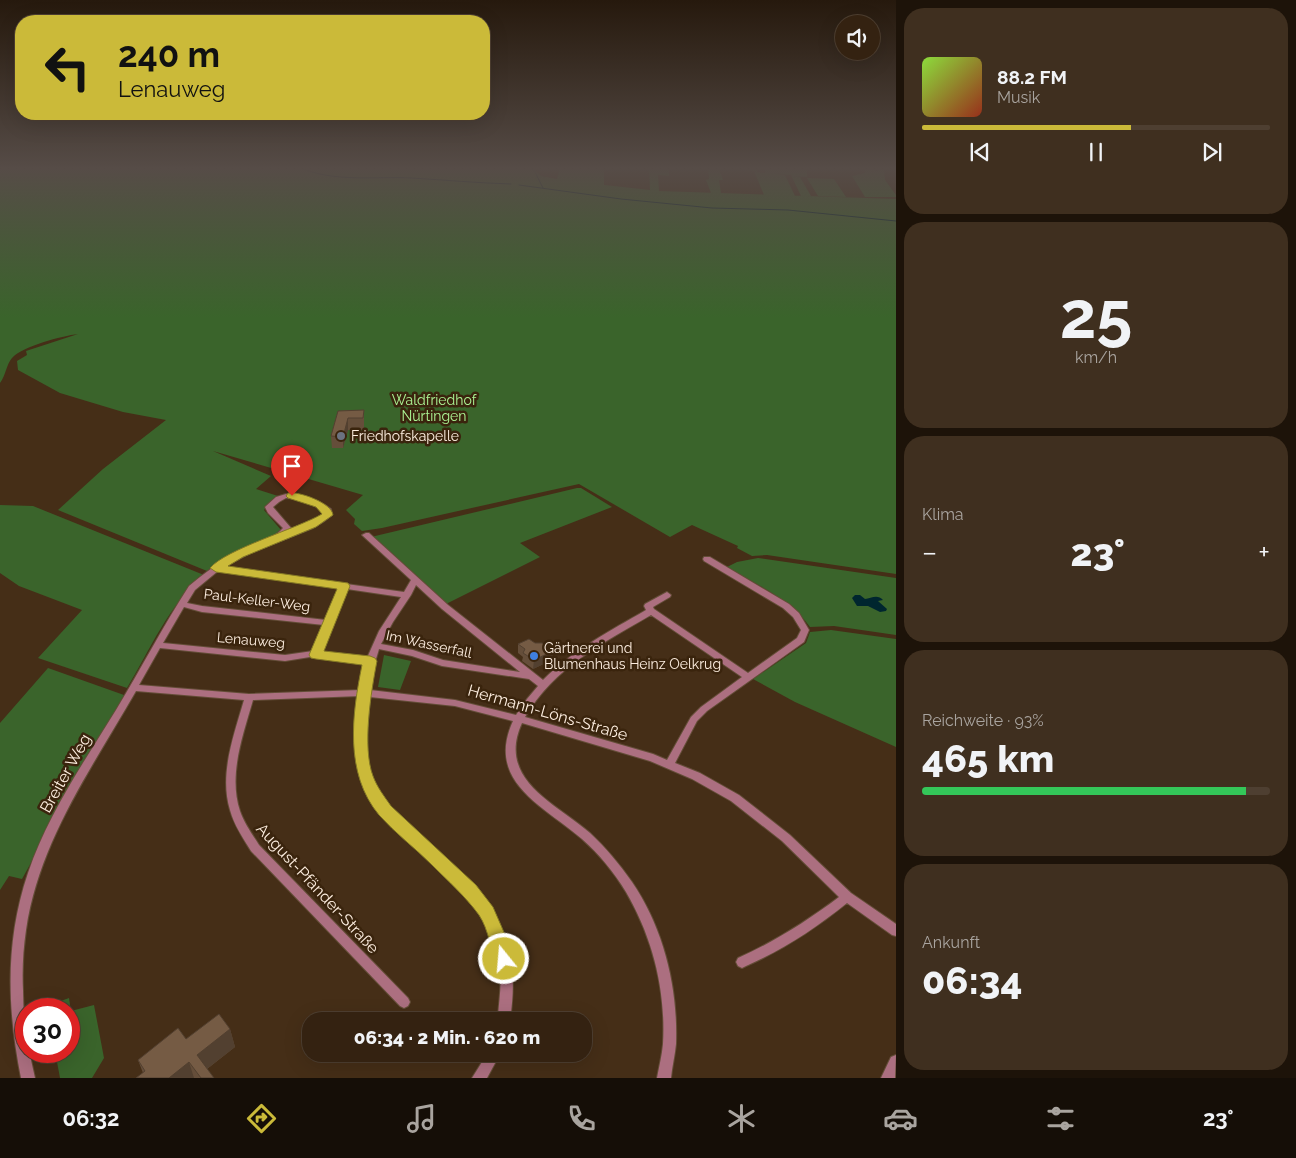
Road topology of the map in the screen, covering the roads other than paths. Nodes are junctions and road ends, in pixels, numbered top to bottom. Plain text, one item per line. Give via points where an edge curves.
1 (366, 535) dead end
2 (267, 543) junction
3 (707, 559) dead end
4 (216, 568) junction
5 (413, 582) dead end
6 (344, 586) junction
7 (407, 595) junction
8 (667, 595) dead end
9 (182, 604) junction
10 (651, 611) junction
11 (330, 622) junction
12 (158, 645) junction
13 (376, 646) junction
14 (316, 655) junction
15 (370, 661) junction
16 (748, 677) junction
17 (535, 679) junction
18 (544, 686) junction
19 (134, 688) junction
20 (364, 694) junction
21 (250, 697) junction
22 (519, 719) junction
23 (669, 764) junction
24 (847, 897) junction
25 (896, 931) edge
26 (742, 962) dead end
27 (404, 1002) dead end
28 (504, 1012) edge
29 (489, 1062) edge
30 (896, 1062) edge
31 (28, 1078) edge
32 (479, 1078) edge
33 (664, 1078) edge
34 (888, 1078) edge

1 - 17 street via 445,607
2 - 2 street, Breiter Weg via 324,519 328,511 292,496 279,499 269,507 287,528 282,535
2 - 4 street, Breiter Weg
3 - 16 street via 786,606 796,615 804,630 801,640
4 - 6 street
4 - 9 street, Breiter Weg via 192,588
5 - 7 street
6 - 7 street
6 - 11 street
7 - 13 street
8 - 10 street via 648,606
9 - 11 street, Paul-Keller-Weg via 202,609
9 - 12 street, Breiter Weg
10 - 16 street
10 - 18 street via 576,656
11 - 14 street
12 - 14 street, Lenauweg via 284,658
12 - 19 street, Breiter Weg
13 - 15 street
13 - 17 street, Im Wasserfall via 442,663 517,673
14 - 15 street, Lenauweg
15 - 20 street
16 - 23 street via 694,719
17 - 18 street
18 - 22 street
19 - 21 street, Hermann-Löns-Straße
19 - 31 street, Breiter Weg via 67,801 38,862 23,911 17,955 16,1002 20,1046
20 - 21 street, Hermann-Löns-Straße
20 - 22 street, Hermann-Löns-Straße via 455,703
20 - 28 street via 361,756 365,775 385,810 470,890 487,912 502,946 506,971
21 - 27 street, August-Pfänder-Straße via 230,778 230,797 244,834
22 - 23 street, Hermann-Löns-Straße
22 - 33 street via 510,745 511,761 517,775 538,798 610,860 646,916 665,977 670,1036
23 - 24 street, Hermann-Löns-Straße via 714,785 757,814
24 - 25 street, Hermann-Löns-Straße
24 - 26 street via 806,928
29 - 32 street
30 - 34 street

